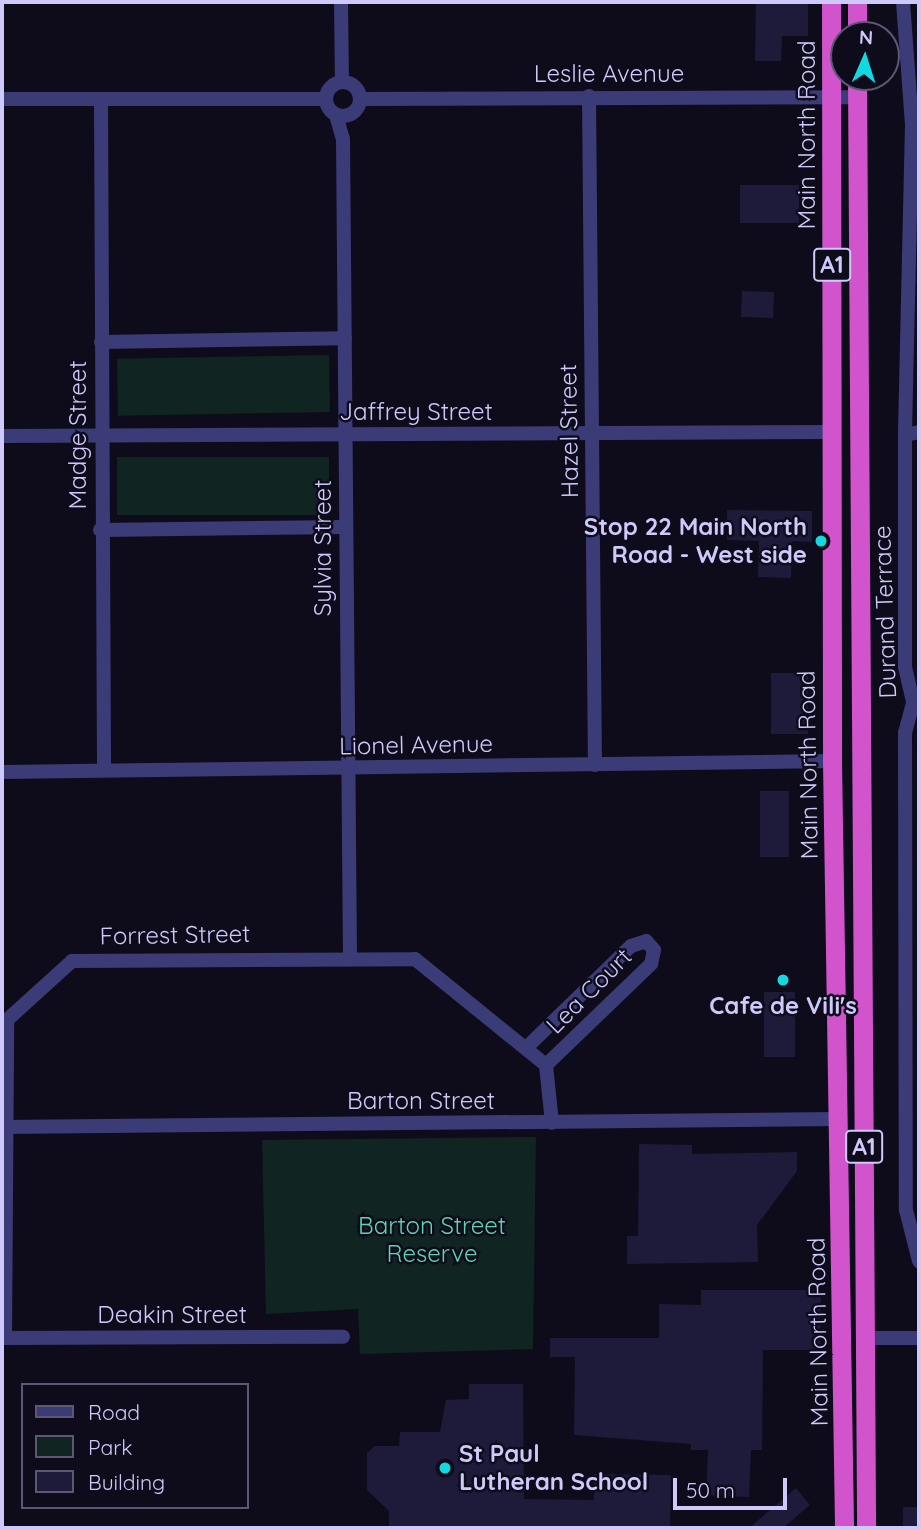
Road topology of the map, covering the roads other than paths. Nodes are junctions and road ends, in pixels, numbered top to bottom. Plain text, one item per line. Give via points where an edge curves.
1 (341, 2) edge
2 (831, 2) edge
3 (857, 2) edge
4 (903, 2) edge
5 (857, 21) edge
6 (342, 82) junction
7 (857, 91) edge
8 (589, 96) junction
9 (834, 97) junction
10 (857, 97) junction
11 (2, 99) edge
12 (326, 99) junction
13 (360, 99) junction
14 (101, 100) junction
15 (352, 113) junction
16 (336, 115) junction
17 (916, 125) edge
18 (343, 139) junction
19 (345, 338) junction
20 (101, 342) junction
21 (830, 432) junction
22 (859, 432) junction
23 (592, 433) junction
24 (912, 434) edge
25 (102, 435) junction
26 (345, 435) junction
27 (2, 436) edge
28 (346, 527) junction
29 (100, 530) junction
30 (916, 704) edge
31 (832, 761) junction
32 (595, 765) junction
33 (347, 769) junction
34 (104, 770) junction
35 (2, 772) edge
36 (350, 957) junction
37 (527, 1047) junction
38 (546, 1065) junction
39 (913, 1105) edge
40 (840, 1119) junction
41 (552, 1123) junction
42 (3, 1127) edge
43 (919, 1261) edge
44 (343, 1337) dead end
45 (3, 1338) edge
46 (843, 1338) junction
47 (866, 1338) junction
48 (919, 1338) edge
49 (844, 1528) edge
50 (866, 1528) edge

1 - 6 street
2 - 9 highway, Main North Road / A1
3 - 5 highway, Main North Road
4 - 17 street, Durand Terrace
6 - 12 street via 328,89
6 - 13 street via 353,85
7 - 10 highway, Main North Road / A1
8 - 9 street, Leslie Avenue
8 - 13 street, Leslie Avenue
8 - 23 street, Hazel Street
9 - 10 street, Leslie Avenue
9 - 21 highway, Main North Road / A1
10 - 22 highway, Main North Road / A1
11 - 14 street
12 - 14 street
12 - 16 street
13 - 15 street
14 - 20 street, Madge Street
15 - 16 street
15 - 18 street, Sylvia Street
16 - 18 street, Sylvia Street
17 - 24 street, Durand Terrace
18 - 19 street, Sylvia Street
19 - 20 street
19 - 26 street, Sylvia Street
20 - 25 street, Madge Street
21 - 22 highway
21 - 23 street, Jaffrey Street
21 - 31 highway, Main North Road / A1
22 - 47 highway, Main North Road / A1
23 - 26 street, Jaffrey Street
23 - 32 street, Hazel Street
24 - 30 street, Durand Terrace via 905,667
25 - 26 street, Jaffrey Street
25 - 27 street, Jaffrey Street
25 - 29 street, Madge Street
26 - 28 street, Sylvia Street
28 - 29 street
28 - 33 street, Sylvia Street
29 - 34 street, Madge Street
30 - 39 street, Durand Terrace via 905,732
31 - 32 street, Lionel Avenue
31 - 40 highway, Main North Road / A1
32 - 33 street, Lionel Avenue
33 - 34 street, Lionel Avenue
33 - 36 street, Sylvia Street
34 - 35 street, Lionel Avenue
36 - 37 street, Forrest Street via 415,959
36 - 42 street, Forrest Street via 72,961 6,1020
37 - 38 street, Forrest Street
37 - 38 street, Lea Court via 631,946 646,941 654,950 651,964
38 - 41 street
39 - 43 street, Durand Terrace via 906,1210
40 - 41 street, Barton Street
40 - 46 highway, Main North Road / A1
41 - 42 street, Barton Street
42 - 45 street, Forrest Street
44 - 45 street, Deakin Street
46 - 47 highway
46 - 49 highway, Main North Road / A1
47 - 48 street
47 - 50 highway, Main North Road / A1

